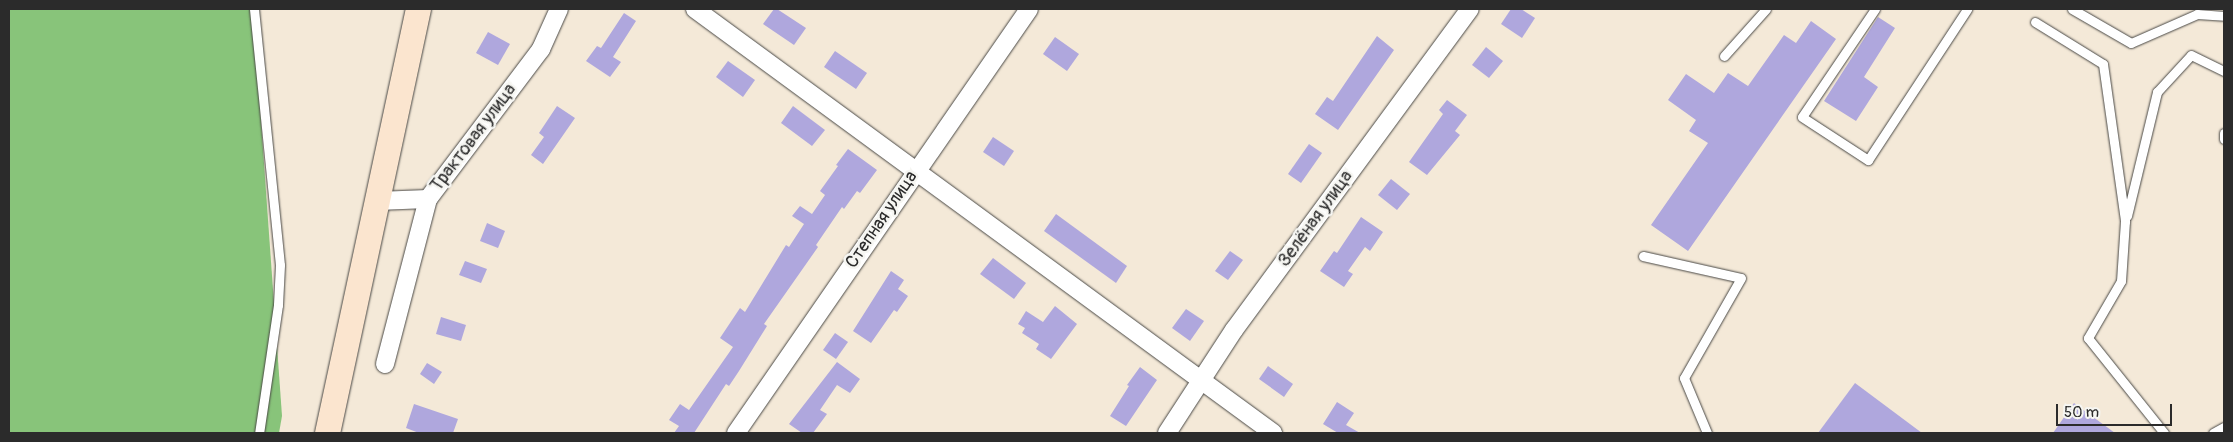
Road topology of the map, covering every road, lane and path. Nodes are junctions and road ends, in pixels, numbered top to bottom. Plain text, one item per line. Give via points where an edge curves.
1 (254, 9) edge
2 (418, 9) edge
3 (559, 9) edge
4 (695, 9) edge
5 (1029, 9) edge
6 (1470, 9) edge
7 (1766, 9) edge
8 (1875, 9) edge
9 (1967, 9) edge
10 (2072, 9) edge
11 (2224, 16) edge
12 (2035, 22) dead end
13 (1724, 56) dead end
14 (2224, 71) edge
15 (2224, 133) edge
16 (2224, 139) edge
17 (915, 172) junction
18 (428, 200) junction
19 (377, 201) junction
20 (2125, 221) junction
21 (1643, 256) dead end
22 (385, 364) dead end
23 (1201, 381) junction
24 (2224, 427) edge
25 (259, 433) edge
26 (327, 433) edge
27 (736, 433) edge
28 (1168, 433) edge
29 (1273, 433) edge
30 (1708, 433) edge
31 (2164, 433) edge
32 (2213, 433) edge

1 - 25 lane via 280,265 278,305
2 - 19 main road
3 - 18 street, Трактовая улица via 541,49
4 - 17 street
5 - 17 street, Степная улица
6 - 23 street, Зелёная улица via 1234,330
7 - 13 lane
8 - 9 lane via 1802,117 1868,160
10 - 11 lane via 2131,43 2197,14
12 - 20 lane via 2103,64
14 - 20 lane via 2191,55 2157,92
15 - 16 lane
17 - 23 street
17 - 27 street, Степная улица
18 - 19 street
18 - 22 street, Трактовая улица
19 - 26 main road
20 - 31 lane via 2121,281 2088,338
21 - 30 lane via 1740,278 1684,378
23 - 28 street, Зелёная улица
23 - 29 street
24 - 32 lane

